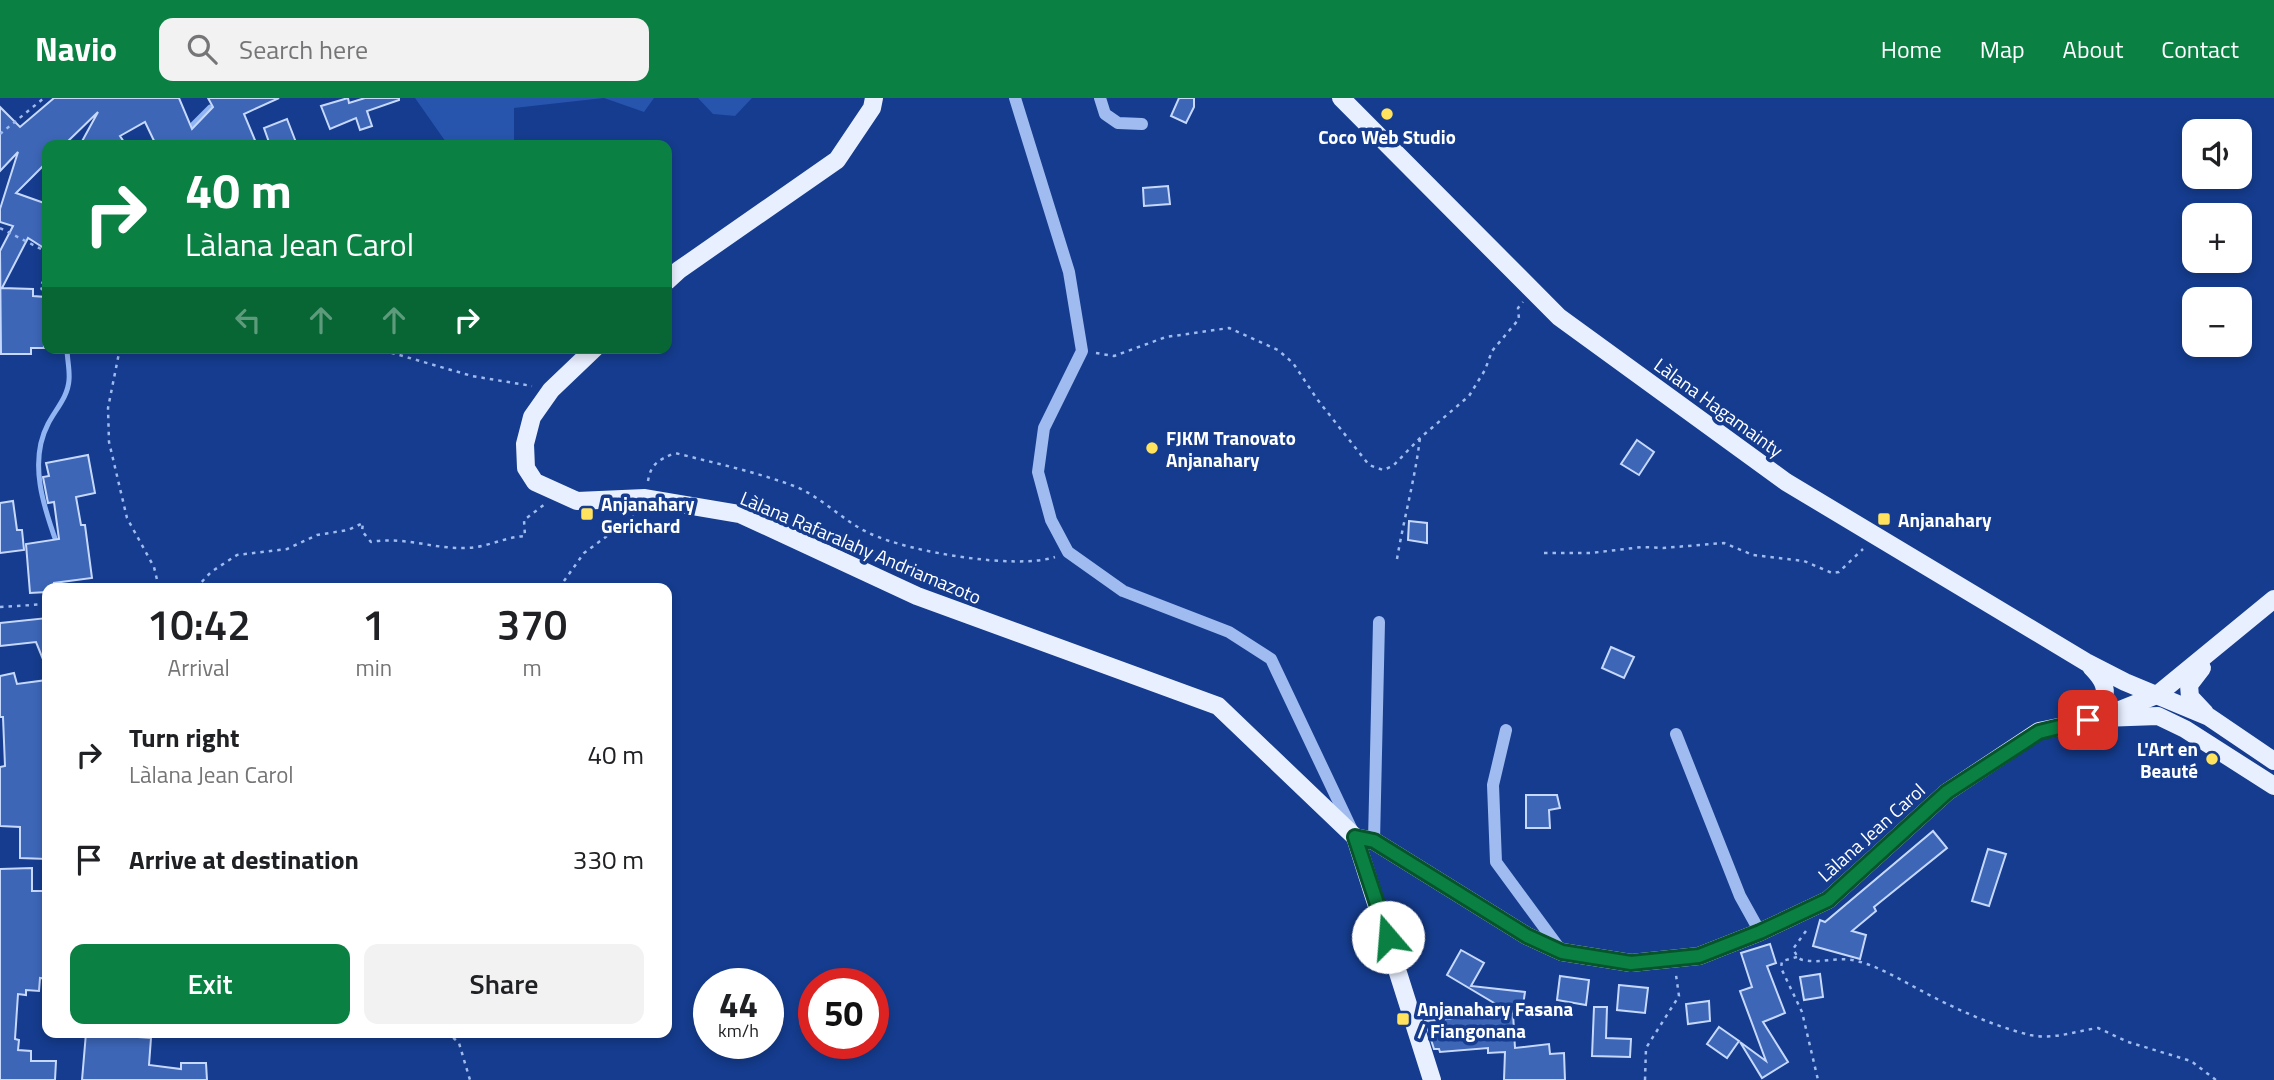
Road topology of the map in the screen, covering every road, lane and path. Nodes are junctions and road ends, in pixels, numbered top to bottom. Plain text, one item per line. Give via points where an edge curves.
1 (44, 98) edge
2 (874, 98) edge
3 (1015, 98) edge
4 (1100, 98) edge
5 (1341, 98) edge
6 (1142, 124) dead end
7 (0, 134) edge
8 (0, 228) edge
9 (42, 249) edge
10 (672, 276) edge
11 (1531, 290) junction
12 (1082, 351) junction
13 (119, 354) edge
14 (396, 354) edge
15 (589, 354) edge
16 (551, 390) junction
17 (1420, 438) junction
18 (564, 496) junction
19 (645, 498) junction
20 (1876, 538) junction
21 (1068, 552) junction
22 (1545, 553) dead end
23 (1396, 559) dead end
24 (158, 583) edge
25 (201, 583) edge
26 (563, 583) edge
27 (2274, 599) edge
28 (42, 604) edge
29 (0, 607) edge
30 (1379, 622) dead end
31 (2217, 648) junction
32 (2086, 662) junction
33 (2125, 682) junction
34 (2165, 699) junction
35 (2209, 717) junction
36 (2102, 718) junction
37 (2074, 722) junction
38 (2185, 729) junction
39 (1506, 730) dead end
40 (1676, 734) dead end
41 (2274, 761) edge
42 (2274, 786) edge
43 (1355, 837) junction
44 (1374, 841) junction
45 (1807, 929) dead end
46 (1760, 932) junction
47 (1562, 952) junction
48 (1797, 957) junction
49 (1679, 958) junction
50 (454, 1038) edge
51 (470, 1080) edge
52 (1432, 1080) edge
53 (1645, 1080) edge
54 (1818, 1080) edge
55 (2216, 1080) edge

1 - 7 path
2 - 10 main road via 837,160
3 - 12 street via 1069,272
4 - 6 street via 1105,114 1118,123
5 - 11 main road, Làlana Hagamainty
8 - 9 path
11 - 17 path via 1518,308 1519,320 1492,351 1469,396
11 - 20 main road, Làlana Hagamainty via 1559,317 1786,482
12 - 17 path via 1114,356 1166,337 1229,328 1278,350 1293,363 1370,465 1383,470 1393,466
12 - 21 street via 1044,428 1038,472 1051,520
13 - 24 path via 108,408 109,442 127,518
14 - 16 path via 472,376
15 - 16 main road, Làlana Rafaralahy Andriamazoto
16 - 18 main road, Làlana Rafaralahy Andriamazoto via 532,417 525,444 526,468 535,482
17 - 23 path
18 - 19 main road, Làlana Rafaralahy Andriamazoto via 577,501
18 - 25 path via 524,520 525,536 466,548 387,539 371,542 362,531 363,523 317,535 287,549 237,555
19 - 21 path via 650,470 657,461 675,453 797,487 872,534 930,551 994,562 1046,560
19 - 26 path via 633,517 584,553
19 - 43 main road, Làlana Rafaralahy Andriamazoto via 740,514 916,596 1218,706
20 - 22 path via 1839,572 1832,573 1804,561 1753,555 1724,543
20 - 32 main road, Làlana Hagamainty
21 - 43 street via 1123,591 1229,632 1271,659
27 - 31 main road
28 - 29 path
30 - 44 street
31 - 33 main road via 2165,686
31 - 34 main road
31 - 35 main road via 2189,685 2190,697
32 - 33 main road, Làlana Hagamainty
32 - 37 main road via 2104,680 2106,691 2103,701
33 - 34 main road, Làlana Hagamainty
34 - 35 main road, Làlana Hagamainty
34 - 36 main road
34 - 38 main road
35 - 41 main road
36 - 37 main road, Làlana Jean Carol
36 - 38 main road via 2158,716
37 - 46 main road, Làlana Jean Carol via 2039,732 1947,792 1828,900
38 - 42 main road
39 - 47 street via 1493,786 1496,862
40 - 46 street via 1740,896
43 - 44 main road, Làlana Jean Carol
43 - 52 main road
44 - 47 main road, Làlana Jean Carol via 1527,936
45 - 48 path via 1793,948
46 - 49 main road, Làlana Jean Carol via 1699,956
47 - 49 main road, Làlana Jean Carol via 1631,963
48 - 54 path via 1783,961 1781,968 1802,1012
48 - 55 path via 1856,961 1966,1012 2031,1035 2069,1037 2098,1028 2190,1062
49 - 53 path via 1675,973 1679,996 1646,1048
50 - 51 path

